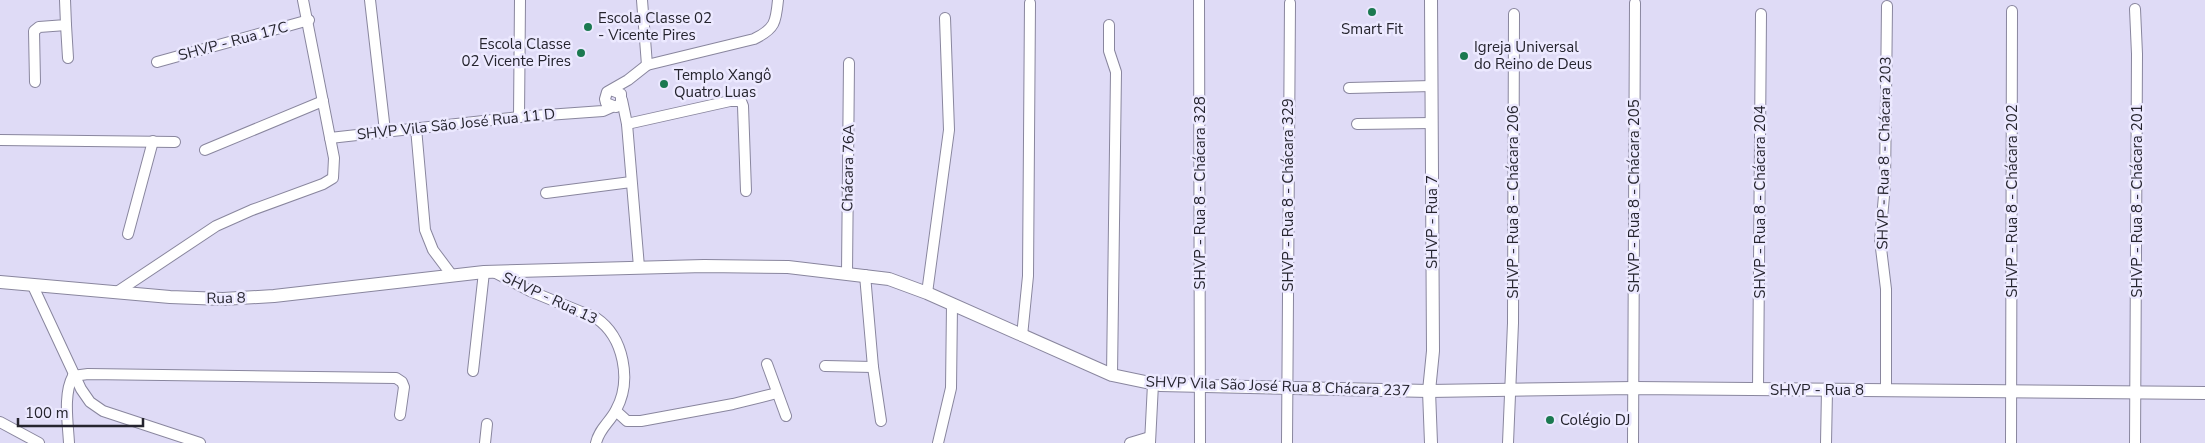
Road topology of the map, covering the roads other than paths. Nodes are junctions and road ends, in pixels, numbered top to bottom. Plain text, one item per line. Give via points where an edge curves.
1 (66, 0) edge
2 (303, 0) edge
3 (370, 0) edge
4 (520, 0) edge
5 (642, 0) edge
6 (778, 0) edge
7 (1199, 0) edge
8 (1432, 0) edge
9 (1030, 3) dead end
10 (1290, 3) dead end
11 (1635, 3) dead end
12 (1887, 6) dead end
13 (2135, 9) dead end
14 (2012, 11) dead end
15 (1514, 14) dead end
16 (1761, 14) dead end
17 (945, 18) dead end
18 (308, 20) junction
19 (1108, 24) dead end
20 (66, 25) junction
21 (68, 58) dead end
22 (157, 62) dead end
23 (849, 63) dead end
24 (647, 65) junction
25 (628, 80) junction
26 (35, 82) dead end
27 (1432, 86) junction
28 (1349, 88) dead end
29 (608, 93) junction
30 (322, 101) junction
31 (618, 103) junction
32 (582, 112) junction
33 (519, 116) junction
34 (626, 121) junction
35 (1432, 123) junction
36 (1356, 124) dead end
37 (416, 128) junction
38 (385, 131) junction
39 (330, 138) junction
40 (0, 140) edge
41 (152, 140) junction
42 (175, 142) dead end
43 (205, 150) dead end
44 (631, 182) junction
45 (746, 191) dead end
46 (546, 193) dead end
47 (128, 234) dead end
48 (639, 268) junction
49 (488, 271) junction
50 (847, 273) junction
51 (451, 274) junction
52 (864, 275) junction
53 (0, 282) edge
54 (32, 284) junction
55 (117, 292) junction
56 (927, 293) junction
57 (952, 305) junction
58 (1022, 336) junction
59 (767, 364) dead end
60 (825, 366) dead end
61 (873, 366) junction
62 (473, 371) dead end
63 (1112, 375) junction
64 (73, 376) junction
65 (1153, 384) junction
66 (1201, 386) junction
67 (1287, 388) junction
68 (1634, 388) junction
69 (1511, 389) junction
70 (1758, 390) junction
71 (1827, 390) junction
72 (1886, 390) junction
73 (1428, 391) junction
74 (2012, 391) junction
75 (2137, 392) junction
76 (777, 393) junction
77 (2205, 393) edge
78 (616, 411) junction
79 (400, 415) dead end
80 (786, 416) dead end
81 (881, 421) dead end
82 (0, 422) edge
83 (487, 424) dead end
84 (1150, 440) edge
85 (39, 443) edge
86 (69, 443) edge
87 (200, 443) edge
88 (485, 443) edge
89 (596, 443) edge
90 (938, 443) edge
91 (1130, 443) edge
92 (1200, 443) edge
93 (1287, 443) edge
94 (1431, 443) edge
95 (1508, 443) edge
96 (1633, 443) edge
97 (1826, 443) edge
98 (2011, 443) edge
99 (2135, 443) edge

1 - 20 street
2 - 18 street
3 - 38 street
4 - 33 street
5 - 24 street
6 - 24 street via 776,19 766,34
7 - 66 street, SHVP - Rua 8 - Chácara 328
8 - 27 street, SHVP - Rua 7
9 - 58 street via 1028,276
10 - 67 street, SHVP - Rua 8 - Chácara 329
11 - 68 street, SHVP - Rua 8 - Chácara 205
12 - 72 street, SHVP - Rua 8 - Chácara 203 via 1885,186 1880,240 1886,289
13 - 75 street, SHVP - Rua 8 - Chácara 201
14 - 74 street, SHVP - Rua 8 - Chácara 202
15 - 69 street, SHVP - Rua 8 - Chácara 206
16 - 70 street, SHVP - Rua 8 - Chácara 204
17 - 56 street via 948,130
18 - 22 street, SHVP - Rua 17C
18 - 30 street
19 - 63 street via 1109,52 1116,72
20 - 21 street
20 - 26 street via 39,27 34,31
23 - 50 street, Chácara 76A
24 - 25 street
25 - 29 street
25 - 31 street
27 - 28 street
27 - 35 street, SHVP - Rua 7
29 - 31 street via 606,103
29 - 31 street via 618,91
29 - 32 street
30 - 39 street
30 - 43 street
31 - 32 street, SHVP Vila São José Rua 11 D via 603,111
31 - 34 street
32 - 33 street, SHVP Vila São José Rua 11 D
33 - 37 street, SHVP Vila São José Rua 11 D
34 - 44 street
34 - 45 street via 739,100 743,106
35 - 36 street
35 - 73 street, SHVP - Rua 7 via 1433,351
37 - 38 street, SHVP Vila São José Rua 11 D
37 - 51 street via 425,230 433,250
38 - 39 street, SHVP Vila São José Rua 11 D
39 - 55 street via 335,171 330,181 216,226
40 - 41 street
41 - 42 street
41 - 47 street
44 - 46 street
44 - 48 street
48 - 49 street, SHVP Vila São José Rua 8 Chácara 237
48 - 50 street, SHVP Vila São José Rua 8 Chácara 237 via 788,267
49 - 51 street, Rua 8
49 - 62 street
49 - 78 street, SHVP - Rua 13 via 604,324 612,335 625,372 624,394
50 - 52 street, SHVP Vila São José Rua 8 Chácara 237
51 - 55 street, Rua 8 via 246,298 170,297
52 - 56 street, SHVP Vila São José Rua 8 Chácara 237 via 889,279
52 - 61 street
53 - 54 street, Rua 8
54 - 55 street, Rua 8
54 - 64 street
56 - 57 street, SHVP Vila São José Rua 8 Chácara 237
57 - 58 street, SHVP Vila São José Rua 8 Chácara 237
57 - 90 street via 951,388
58 - 63 street, SHVP Vila São José Rua 8 Chácara 237
59 - 76 street
60 - 61 street
61 - 81 street
63 - 65 street, SHVP Vila São José Rua 8 Chácara 237
64 - 79 street via 396,378 404,387
64 - 86 street via 68,407
64 - 87 street via 85,396 96,406
65 - 66 street, SHVP Vila São José Rua 8 Chácara 237
65 - 84 street
66 - 67 street, SHVP Vila São José Rua 8 Chácara 237
66 - 92 street, SHVP - Rua 8 - Chácara 328
67 - 73 street, SHVP Vila São José Rua 8 Chácara 237
67 - 93 street, SHVP - Rua 8 - Chácara 329
68 - 69 street, SHVP - Rua 8
68 - 70 street, SHVP - Rua 8
68 - 96 street, SHVP - Rua 8 - Chácara 205
69 - 73 street, SHVP - Rua 8
69 - 95 street, SHVP - Rua 8 - Chácara 206
70 - 71 street, SHVP - Rua 8
71 - 72 street, SHVP - Rua 8
71 - 97 street
72 - 74 street, SHVP - Rua 8
73 - 94 street, SHVP - Rua 7
74 - 75 street, SHVP - Rua 8
74 - 98 street, SHVP - Rua 8 - Chácara 202
75 - 77 street, SHVP - Rua 8
75 - 99 street, SHVP - Rua 8 - Chácara 201
76 - 78 street via 641,422 627,421
76 - 80 street
78 - 89 street, SHVP - Rua 13 via 599,432
82 - 85 street
83 - 88 street
84 - 91 street

